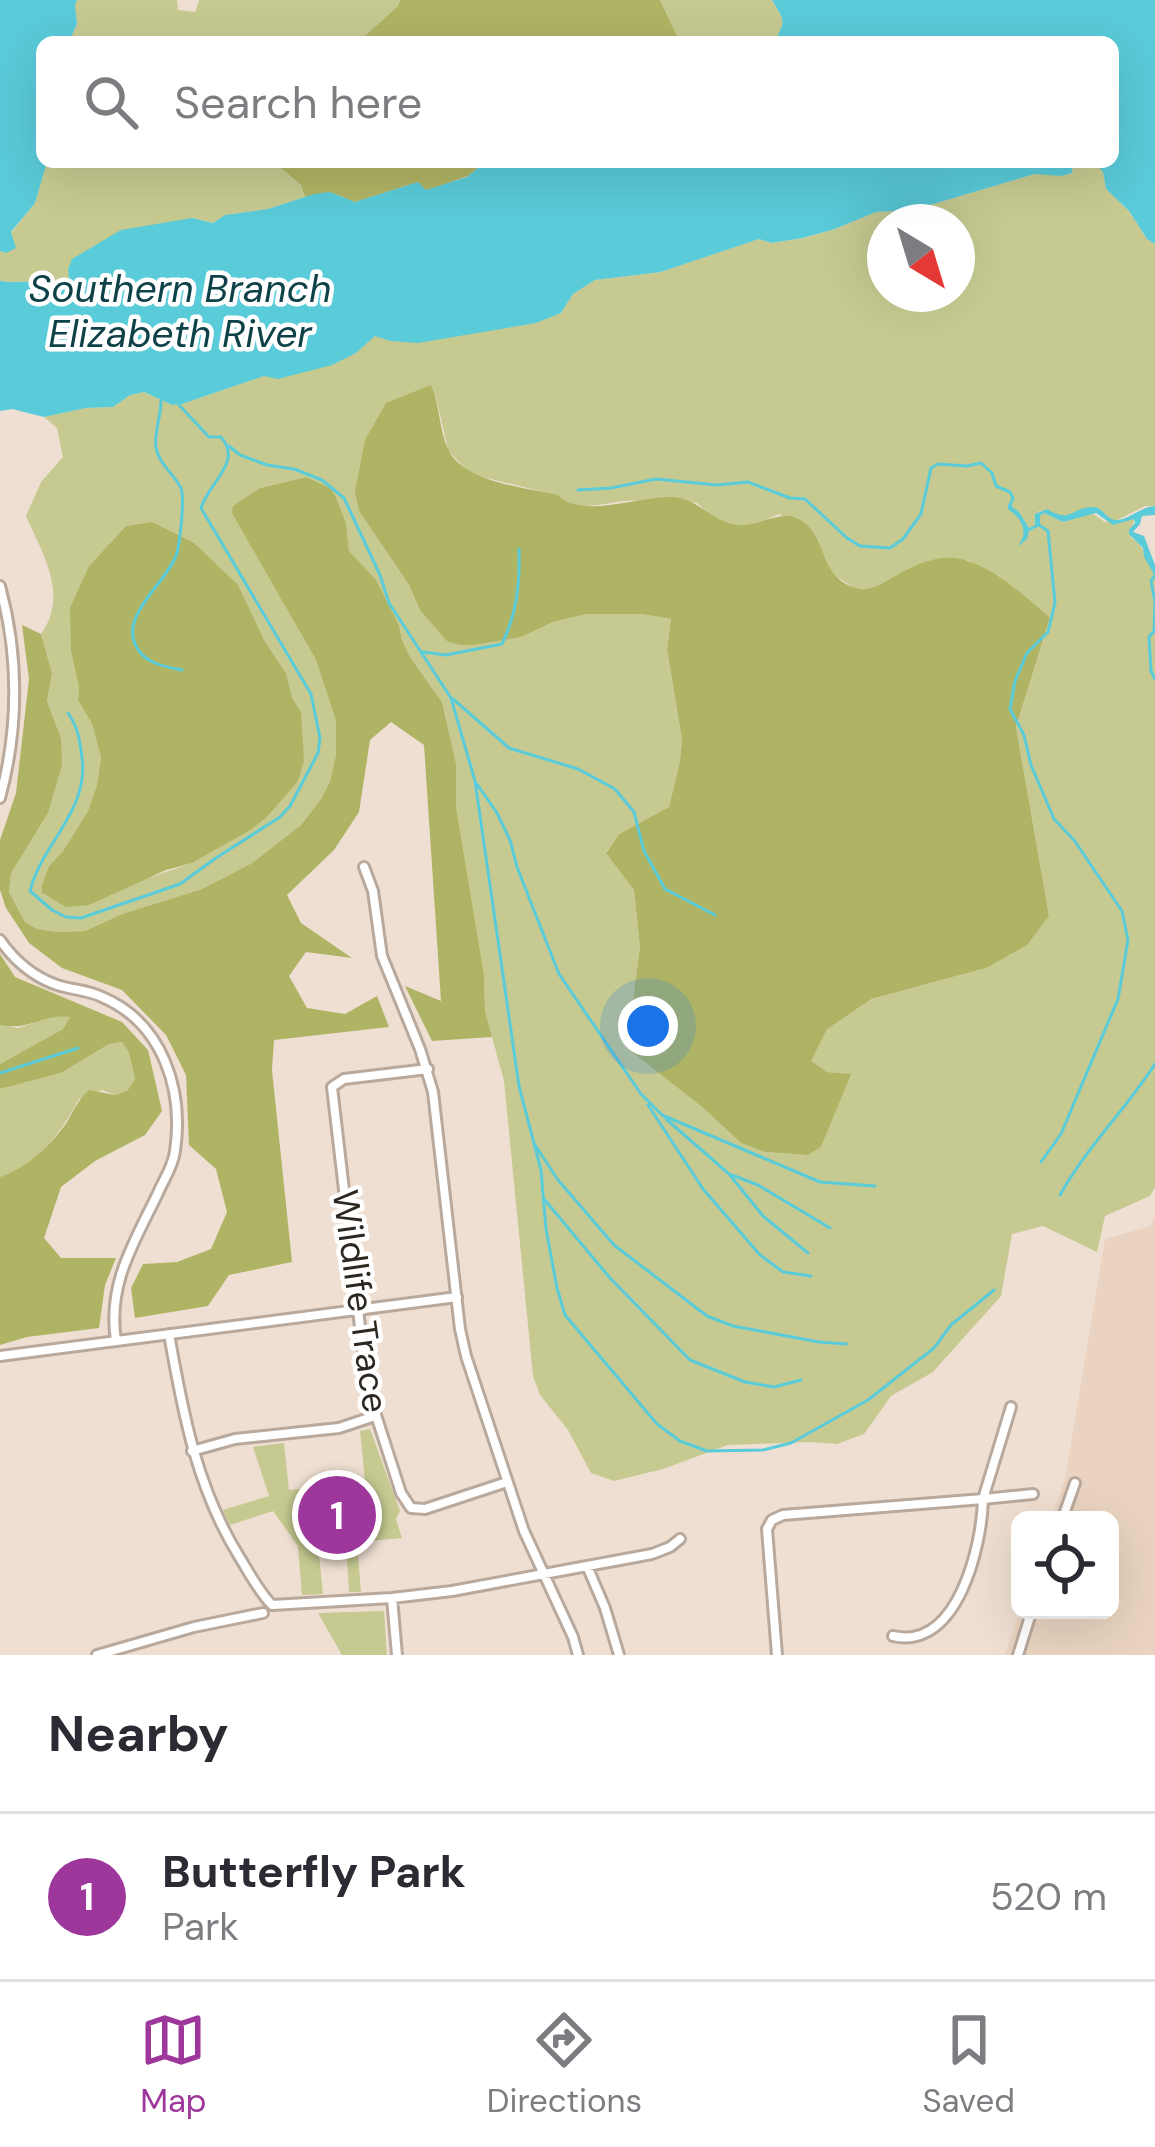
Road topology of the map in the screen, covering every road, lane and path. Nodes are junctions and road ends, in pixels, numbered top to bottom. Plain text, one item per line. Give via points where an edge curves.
1 (0, 586) edge
2 (3, 612) edge
3 (0, 798) edge
4 (364, 867) dead end
5 (0, 940) edge
6 (428, 1069) junction
7 (457, 1297) junction
8 (358, 1310) junction
9 (169, 1334) junction
10 (116, 1341) junction
11 (0, 1356) edge
12 (1011, 1407) dead end
13 (375, 1415) junction
14 (193, 1451) junction
15 (507, 1482) junction
16 (1075, 1483) dead end
17 (1033, 1494) dead end
18 (983, 1499) junction
19 (1065, 1511) edge
20 (680, 1539) dead end
21 (587, 1566) junction
22 (544, 1574) junction
23 (392, 1598) junction
24 (262, 1613) dead end
25 (1029, 1619) edge
26 (893, 1636) dead end
27 (97, 1655) edge
28 (397, 1655) edge
29 (578, 1655) edge
30 (619, 1655) edge
31 (777, 1655) edge
32 (1018, 1655) edge

1 - 2 street
2 - 3 street via 14,709
4 - 6 street via 382,956
5 - 10 street via 34,973 132,1016 174,1084 175,1150 116,1288
6 - 7 street
6 - 8 street, Wildlife Trace via 332,1087
7 - 8 street
7 - 15 street via 466,1356
8 - 9 street
8 - 13 street, Wildlife Trace
9 - 10 street
9 - 14 street
10 - 11 street
12 - 18 street
13 - 14 street
13 - 15 street, Wildlife Trace via 411,1508
14 - 23 street via 217,1518 269,1604
15 - 22 street
16 - 19 street
17 - 18 street
18 - 26 street via 974,1562 954,1604 928,1631
18 - 31 street via 772,1520
20 - 21 street via 652,1554
21 - 22 street
21 - 30 street
22 - 23 street
22 - 29 street
23 - 28 street
24 - 27 street
25 - 32 street

